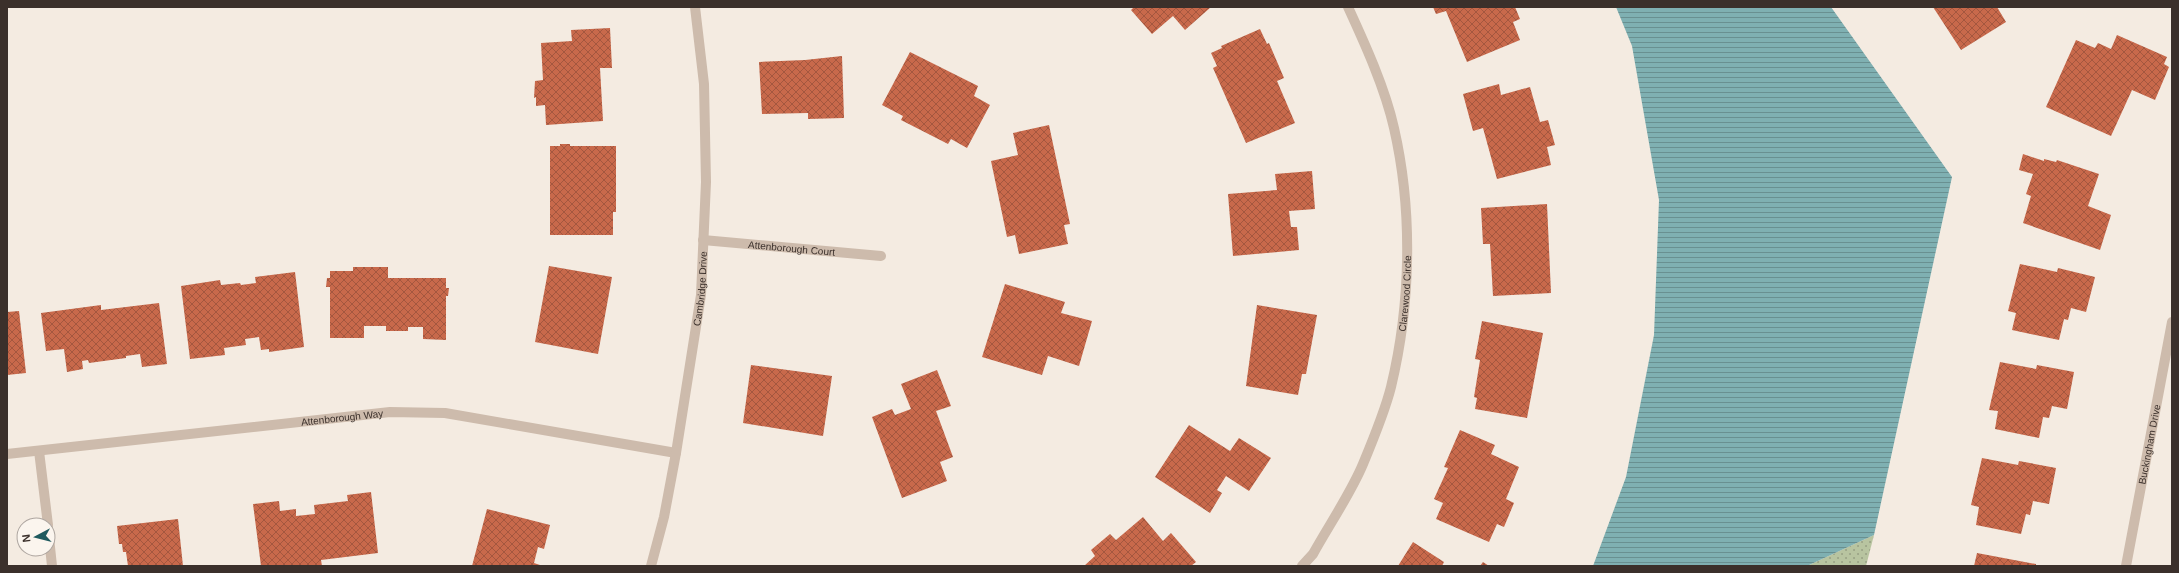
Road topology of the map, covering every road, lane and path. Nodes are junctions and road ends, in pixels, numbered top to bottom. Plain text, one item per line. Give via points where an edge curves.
1 (695, 7) edge
2 (1348, 7) edge
3 (703, 240) junction
4 (881, 256) dead end
5 (2172, 322) edge
6 (39, 451) junction
7 (676, 453) junction
8 (7, 454) edge
9 (47, 517) edge
10 (651, 566) edge
11 (1302, 566) edge
12 (2126, 566) edge

1 - 3 street, Cambridge Drive via 704,84 706,182
2 - 11 street, Clarewood Circle via 1368,51 1394,128 1405,199 1407,265 1400,337 1391,388 1362,465 1313,554
3 - 4 street, Attenborough Court
3 - 7 street, Cambridge Drive via 701,296
5 - 12 street, Buckingham Drive
6 - 7 street, Attenborough Way via 390,412 445,413
6 - 8 street, Attenborough Way
6 - 9 street
7 - 10 street, Cambridge Drive via 664,517

